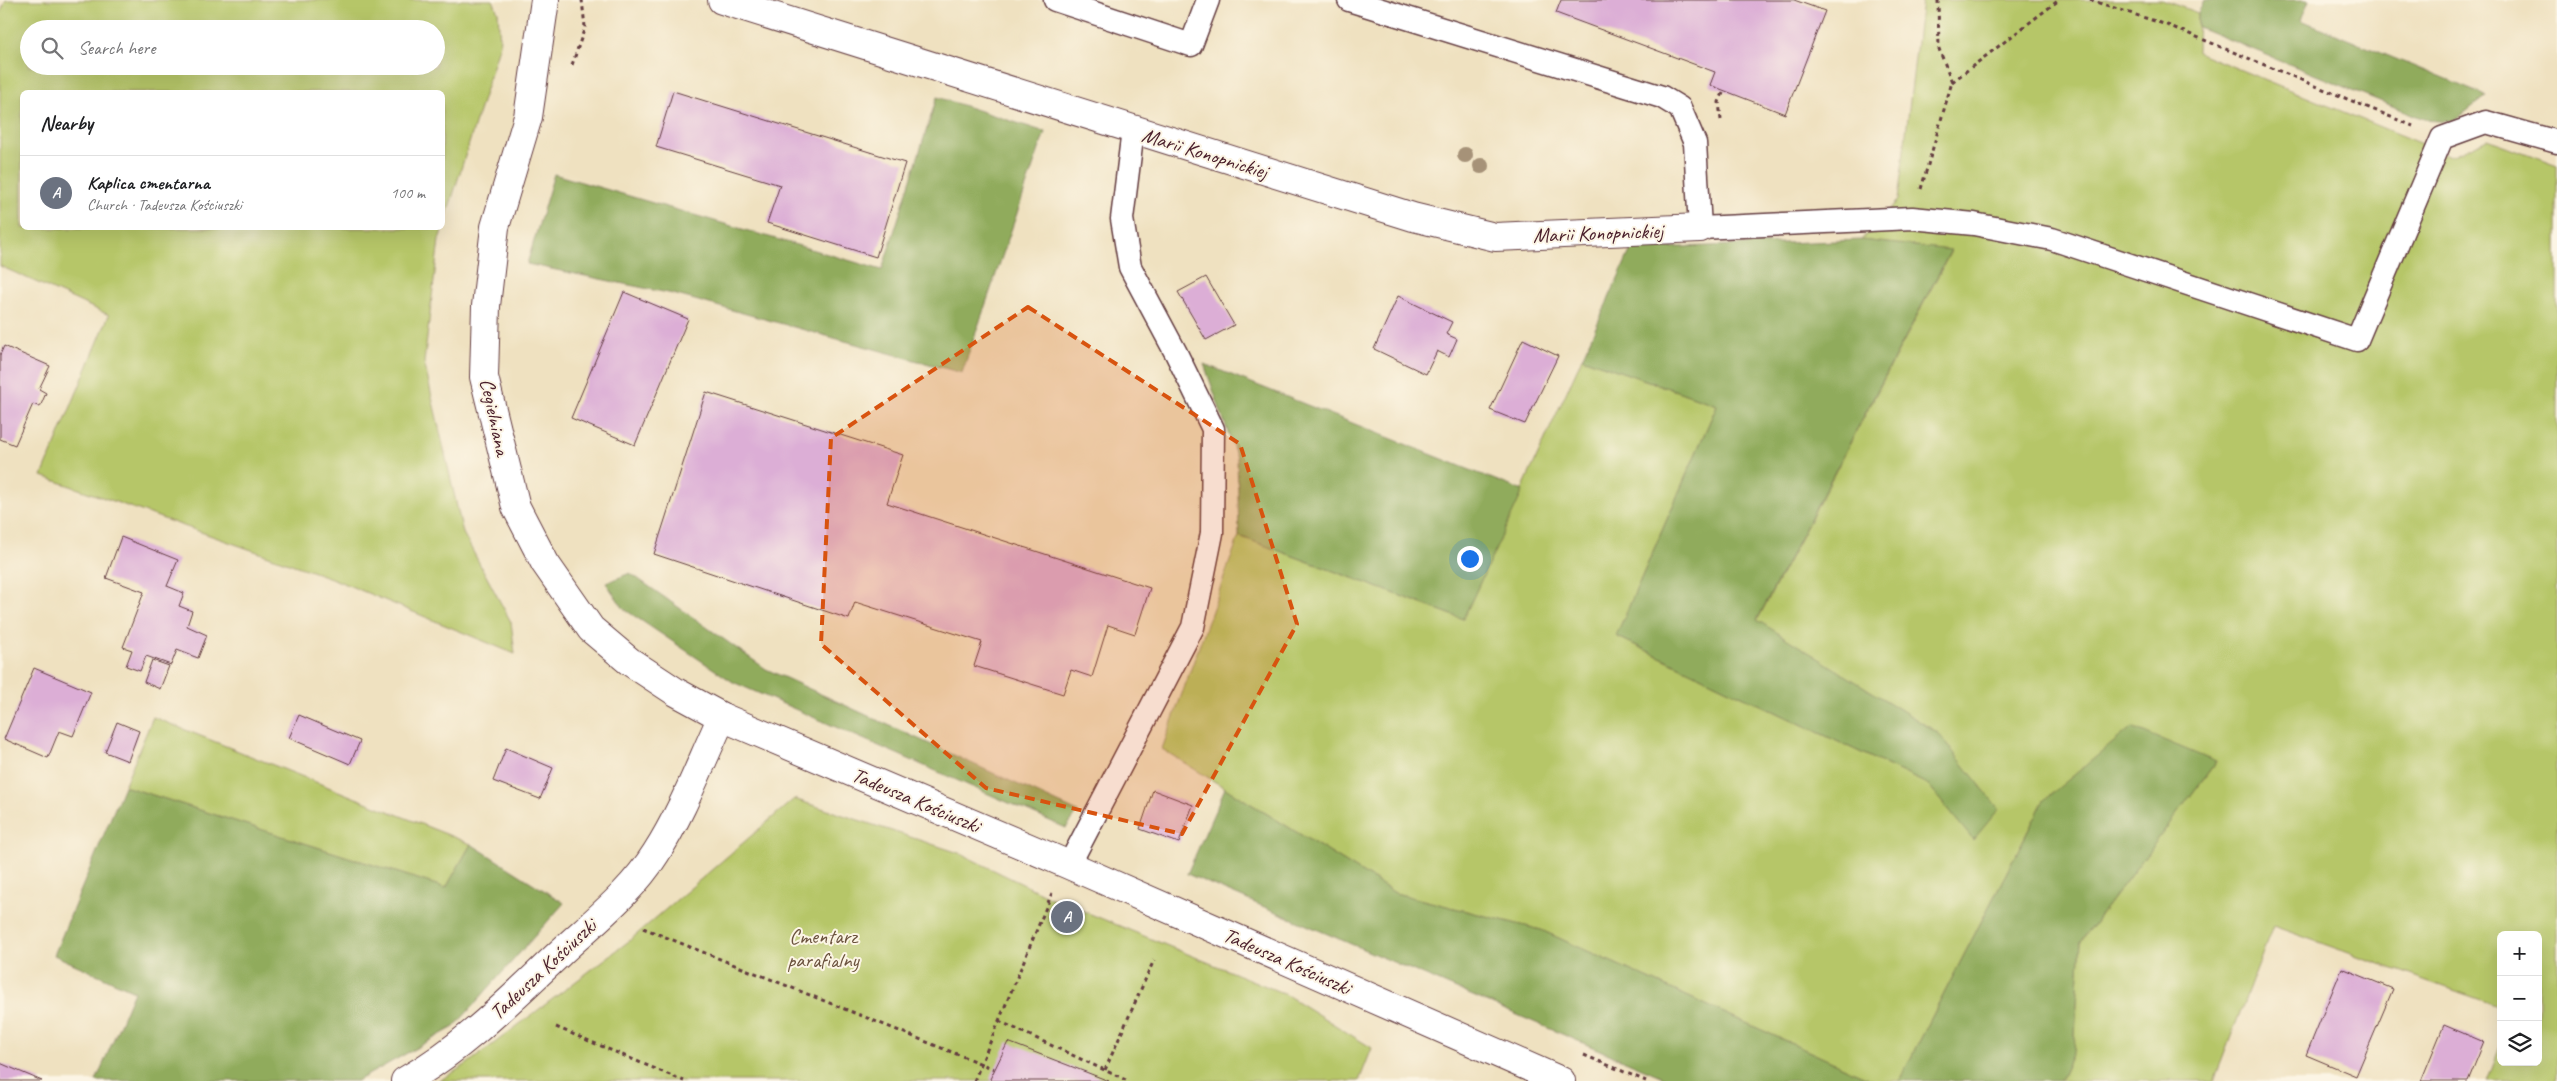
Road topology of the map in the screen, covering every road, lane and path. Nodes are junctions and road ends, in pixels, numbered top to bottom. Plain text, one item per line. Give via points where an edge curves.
1 (546, 0) edge
2 (582, 0) edge
3 (722, 0) edge
4 (1055, 0) edge
5 (1208, 0) edge
6 (1349, 0) edge
7 (1938, 0) edge
8 (2059, 0) edge
9 (2090, 0) edge
10 (778, 8) edge
11 (570, 71) dead end
12 (1952, 82) junction
13 (1724, 91) dead end
14 (1719, 102) dead end
15 (1133, 130) junction
16 (2442, 138) junction
17 (2557, 142) edge
18 (1912, 218) junction
19 (1700, 228) junction
20 (722, 717) junction
21 (1069, 865) junction
22 (643, 928) dead end
23 (1154, 960) dead end
24 (999, 1021) junction
25 (556, 1027) dead end
26 (1582, 1054) dead end
27 (981, 1065) junction
28 (994, 1069) dead end
29 (1105, 1070) junction
30 (405, 1081) edge
31 (684, 1081) edge
32 (974, 1081) edge
33 (1128, 1081) edge
34 (1561, 1081) edge
35 (1646, 1081) edge

1 - 20 street, Cegielniana via 528,117 495,227 486,306 484,377 516,506 545,563 591,629 629,661
2 - 11 path via 584,27
3 - 10 street, Marii Konopnickiej
4 - 5 lane via 1191,44
6 - 19 lane via 1662,97 1680,108 1695,143
7 - 12 path via 1939,49
8 - 12 path
9 - 16 path via 2170,26
10 - 15 street, Marii Konopnickiej
12 - 18 path
13 - 14 path
15 - 19 street, Marii Konopnickiej via 1413,217 1496,237
15 - 21 lane via 1122,220 1130,267 1213,429 1212,533 1193,627
16 - 17 lane via 2486,122
16 - 18 lane via 2358,340 2052,239 1974,224
18 - 19 lane
20 - 21 street, Tadeusza Kościuszki
20 - 30 street, Tadeusza Kościuszki via 674,823 632,887 471,1036 433,1065
21 - 24 path via 1049,897
21 - 34 street, Tadeusza Kościuszki
22 - 27 path
23 - 29 path
24 - 27 path
24 - 29 path
25 - 31 path
26 - 35 path
27 - 28 path
27 - 32 path
29 - 33 path

